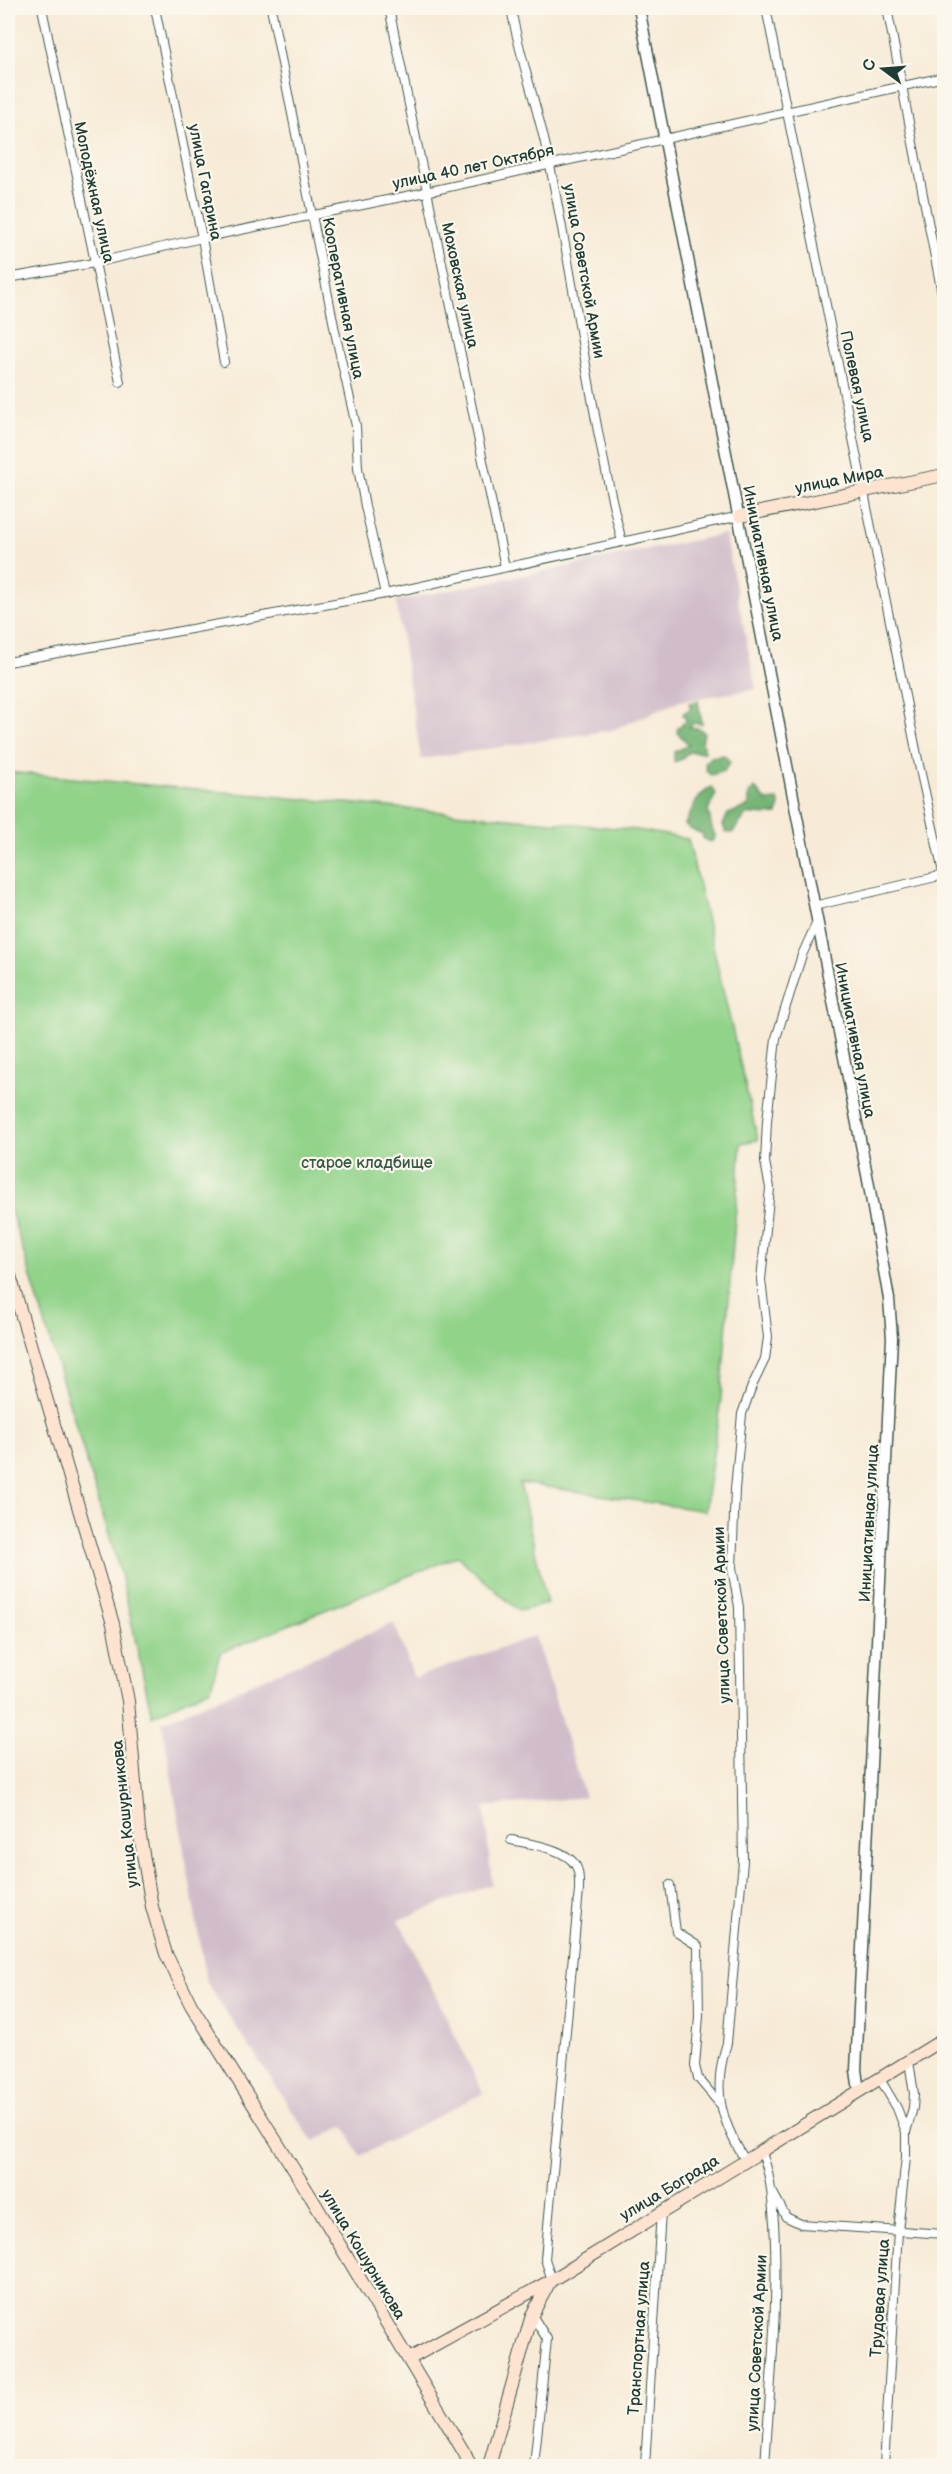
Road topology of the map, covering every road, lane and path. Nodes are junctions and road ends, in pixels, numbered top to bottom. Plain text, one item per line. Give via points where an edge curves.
1 (42, 8) edge
2 (155, 8) edge
3 (271, 8) edge
4 (389, 8) edge
5 (511, 8) edge
6 (639, 8) edge
7 (766, 8) edge
8 (887, 8) edge
9 (945, 77) edge
10 (903, 86) junction
11 (786, 112) junction
12 (666, 138) junction
13 (550, 164) junction
14 (426, 192) junction
15 (312, 215) junction
16 (202, 238) junction
17 (94, 263) junction
18 (8, 279) edge
19 (945, 304) edge
20 (224, 362) dead end
21 (120, 382) dead end
22 (945, 475) edge
23 (865, 491) junction
24 (740, 516) junction
25 (622, 542) junction
26 (505, 567) junction
27 (385, 594) junction
28 (8, 662) edge
29 (944, 876) edge
30 (814, 906) junction
31 (818, 922) junction
32 (8, 1269) edge
33 (511, 1840) dead end
34 (670, 1885) dead end
35 (945, 2039) edge
36 (909, 2061) junction
37 (880, 2079) junction
38 (859, 2091) junction
39 (719, 2103) junction
40 (906, 2132) junction
41 (761, 2151) junction
42 (745, 2160) junction
43 (771, 2190) junction
44 (661, 2212) junction
45 (898, 2230) junction
46 (945, 2234) edge
47 (552, 2280) junction
48 (532, 2315) junction
49 (409, 2359) junction
50 (470, 2466) edge
51 (489, 2466) edge
52 (534, 2466) edge
53 (645, 2466) edge
54 (765, 2466) edge
55 (884, 2466) edge

1 - 17 street, Молодёжная улица
2 - 16 street, улица Гагарина
3 - 15 street, Кооперативная улица
4 - 14 street, Моховская улица
5 - 13 street, улица Советской Армии
6 - 12 street, Инициативная улица
7 - 11 street, Полевая улица
8 - 10 street
9 - 10 street, улица 40 лет Октября
10 - 11 street, улица 40 лет Октября
10 - 19 street
11 - 12 street, улица 40 лет Октября
11 - 23 street, Полевая улица
12 - 13 street, улица 40 лет Октября
12 - 24 street, Инициативная улица
13 - 14 street, улица 40 лет Октября
13 - 25 street, улица Советской Армии
14 - 15 street, улица 40 лет Октября
14 - 26 street, Моховская улица
15 - 16 street, улица 40 лет Октября
15 - 27 street, Кооперативная улица via 356,426 357,468
16 - 17 street, улица 40 лет Октября
16 - 20 street, улица Гагарина
17 - 18 street, улица 40 лет Октября
17 - 21 street, Молодёжная улица
22 - 23 main road, улица Мира
23 - 24 main road, улица Мира
23 - 29 street, Полевая улица
24 - 25 street
24 - 30 street, Инициативная улица
25 - 26 street
26 - 27 street
27 - 28 street
29 - 30 street
30 - 31 street, Инициативная улица
31 - 38 street, Инициативная улица via 868,1180 892,1338 856,2070
31 - 39 street, улица Советской Армии via 802,955 776,1038 767,1121 765,1162 770,1188 761,1280 768,1337 765,1359 742,1414 738,1442 732,1557 739,1607 743,1861 728,2043 719,2068
32 - 49 main road, улица Кошурникова via 112,1624 128,1701 144,1866 166,1954 190,2005
33 - 47 street via 562,1854 578,1869 545,2259
34 - 39 street, улица Советской Армии via 676,1932 699,1946 695,2066 698,2078
35 - 36 main road, улица Бограда
36 - 37 main road, улица Бограда
36 - 40 street, Трудовая улица via 914,2094
37 - 38 main road, улица Бограда
37 - 40 street, Трудовая улица
38 - 41 main road, улица Бограда
39 - 42 street, улица Советской Армии
40 - 45 street, Трудовая улица
41 - 42 main road, улица Бограда
41 - 43 street, улица Советской Армии
42 - 44 main road, улица Бограда
43 - 45 street via 786,2217 801,2224
43 - 54 street, улица Советской Армии via 777,2267
44 - 47 main road, улица Бограда
44 - 53 street, Транспортная улица
45 - 46 street
45 - 55 street, Трудовая улица
47 - 48 main road
47 - 49 main road, улица Бограда
48 - 51 main road
48 - 52 street via 546,2338
49 - 50 main road, улица Кошурникова

